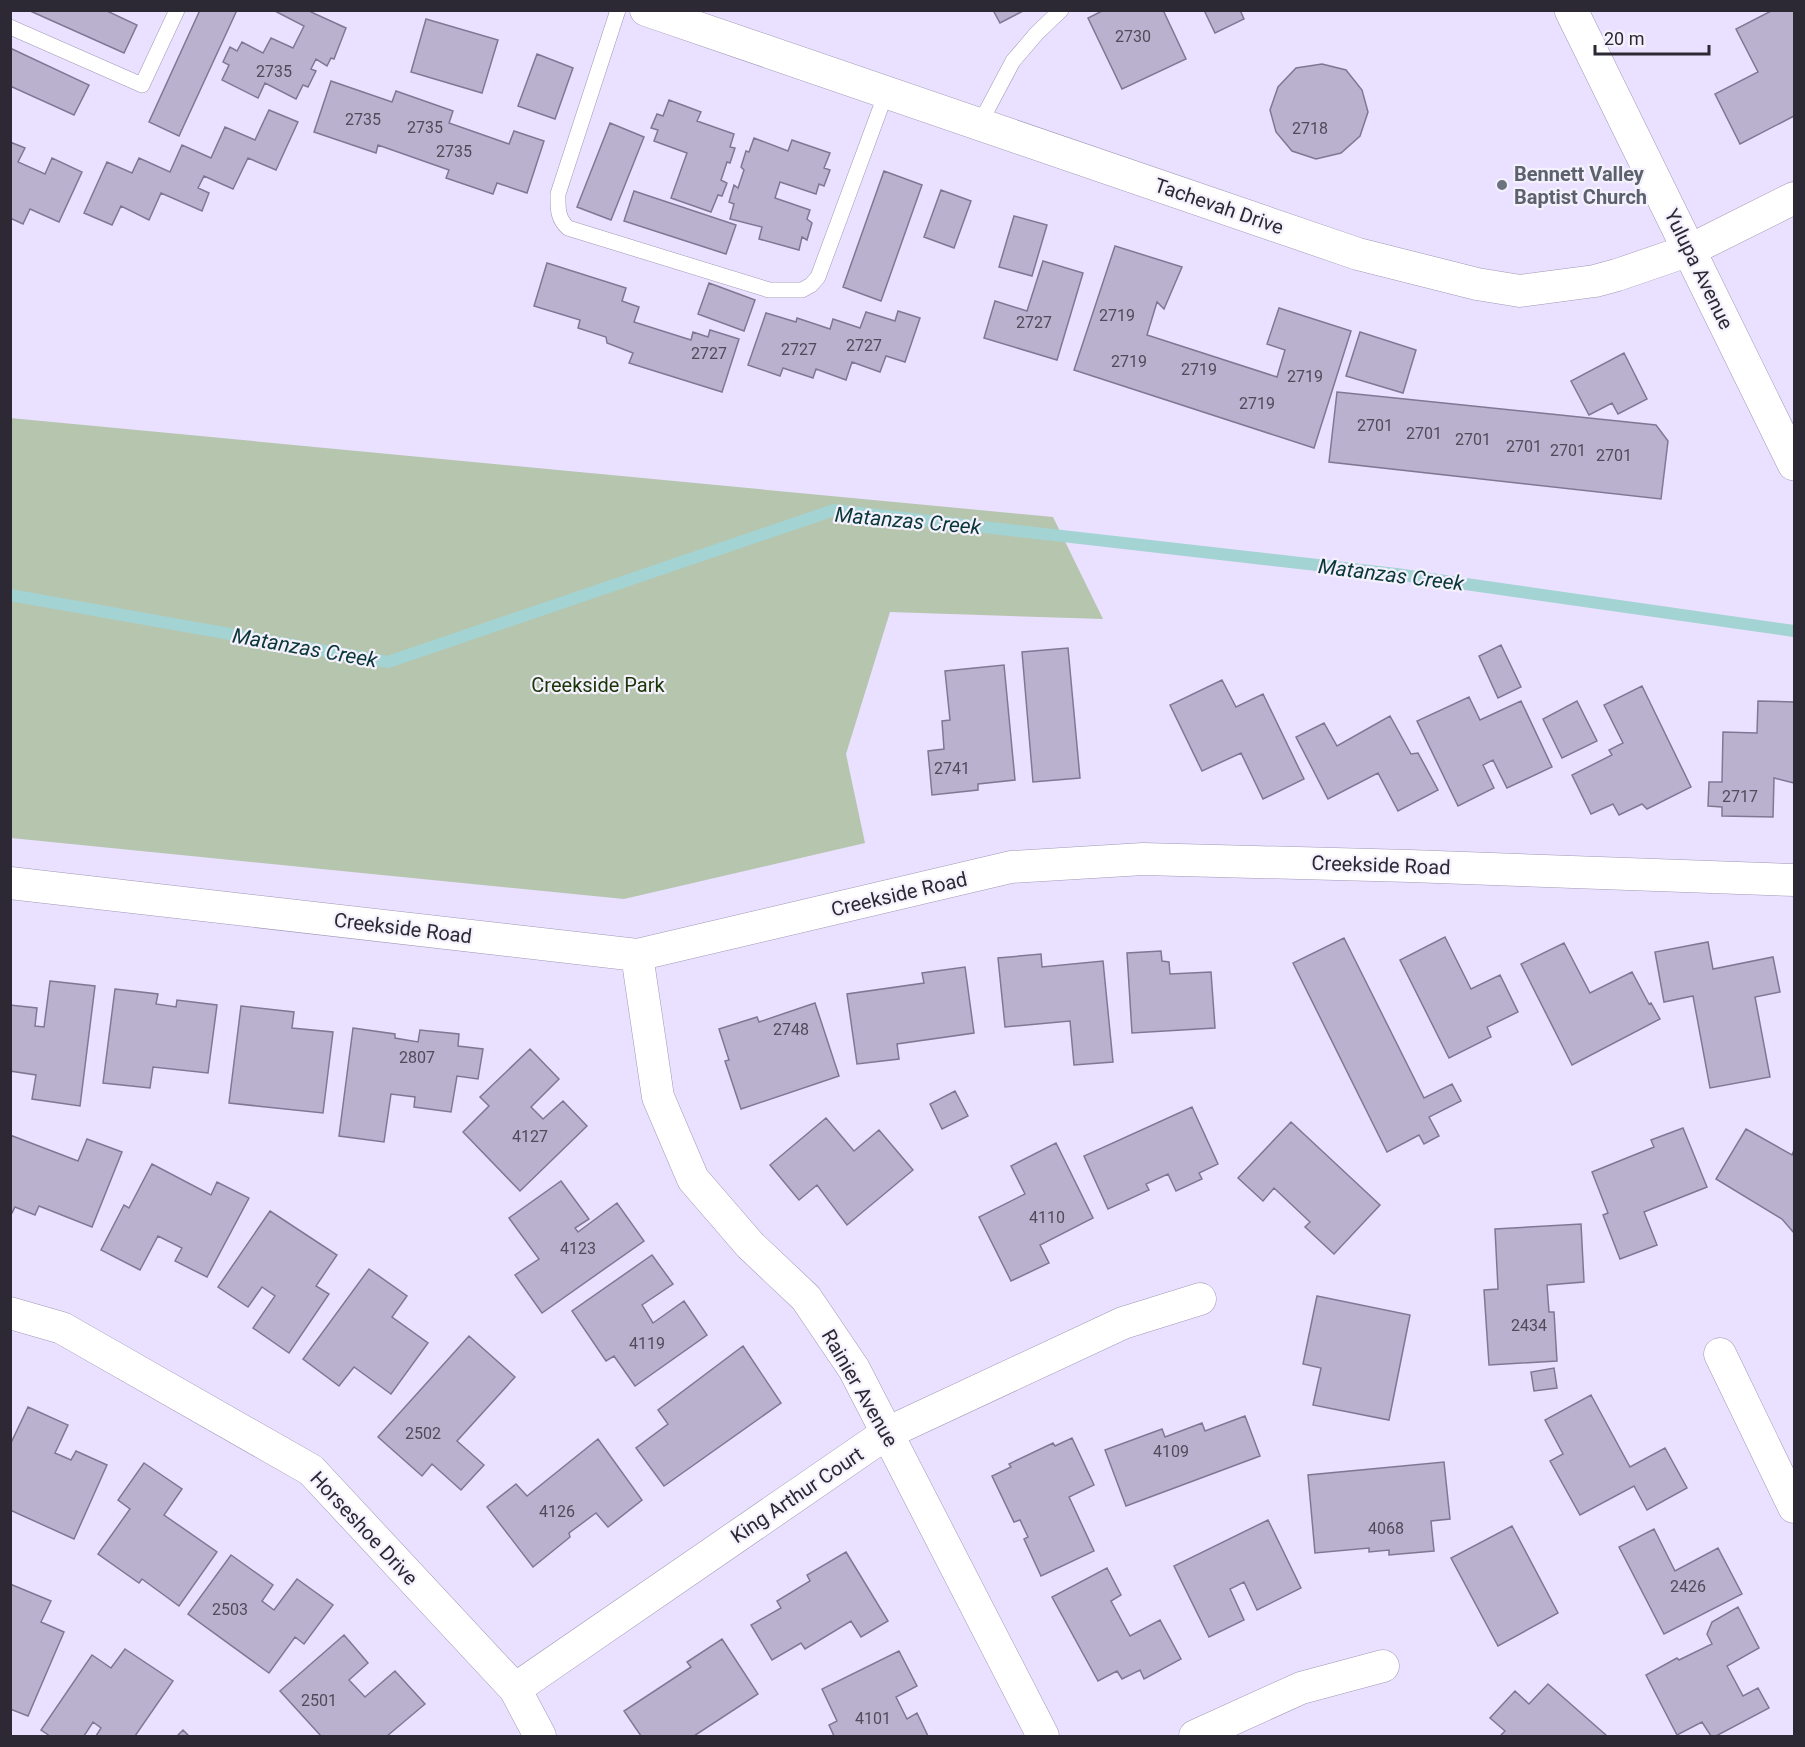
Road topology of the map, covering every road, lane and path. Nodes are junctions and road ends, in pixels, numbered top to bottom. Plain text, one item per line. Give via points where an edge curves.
1 (177, 10) edge
2 (618, 10) edge
3 (646, 10) edge
4 (1061, 10) edge
5 (1571, 10) edge
6 (10, 27) edge
7 (886, 93) junction
8 (979, 125) junction
9 (1794, 198) edge
10 (1690, 250) junction
11 (1794, 464) edge
12 (1794, 880) edge
13 (10, 883) edge
14 (637, 955) junction
15 (1200, 1299) dead end
16 (10, 1313) edge
17 (1720, 1354) dead end
18 (887, 1433) junction
19 (1794, 1507) edge
20 (1383, 1666) dead end
21 (515, 1689) junction
22 (540, 1737) edge
23 (1043, 1737) edge
24 (1196, 1737) edge

1 - 6 lane via 142,85
2 - 7 lane via 558,194 558,214 568,228 680,263 769,290 802,290 811,285 818,277
3 - 7 street, Tachevah Drive
4 - 8 lane via 1012,61
5 - 10 street, Yulupa Avenue
7 - 8 street, Tachevah Drive
8 - 10 street, Tachevah Drive via 1358,254 1477,284 1520,291 1595,281
9 - 10 street, Tachevah Drive
10 - 11 street, Yulupa Avenue
12 - 14 street, Creekside Road via 1143,859 1011,867
13 - 14 street, Creekside Road
14 - 18 street, Rainier Avenue via 658,1097 693,1179 750,1245 806,1298 854,1369
15 - 18 street, King Arthur Court via 1123,1323
16 - 21 street, Horseshoe Drive via 62,1328 311,1470
17 - 19 street
18 - 21 street, King Arthur Court
18 - 23 street, Rainier Avenue
20 - 24 street via 1301,1688
21 - 22 street, Horseshoe Drive

